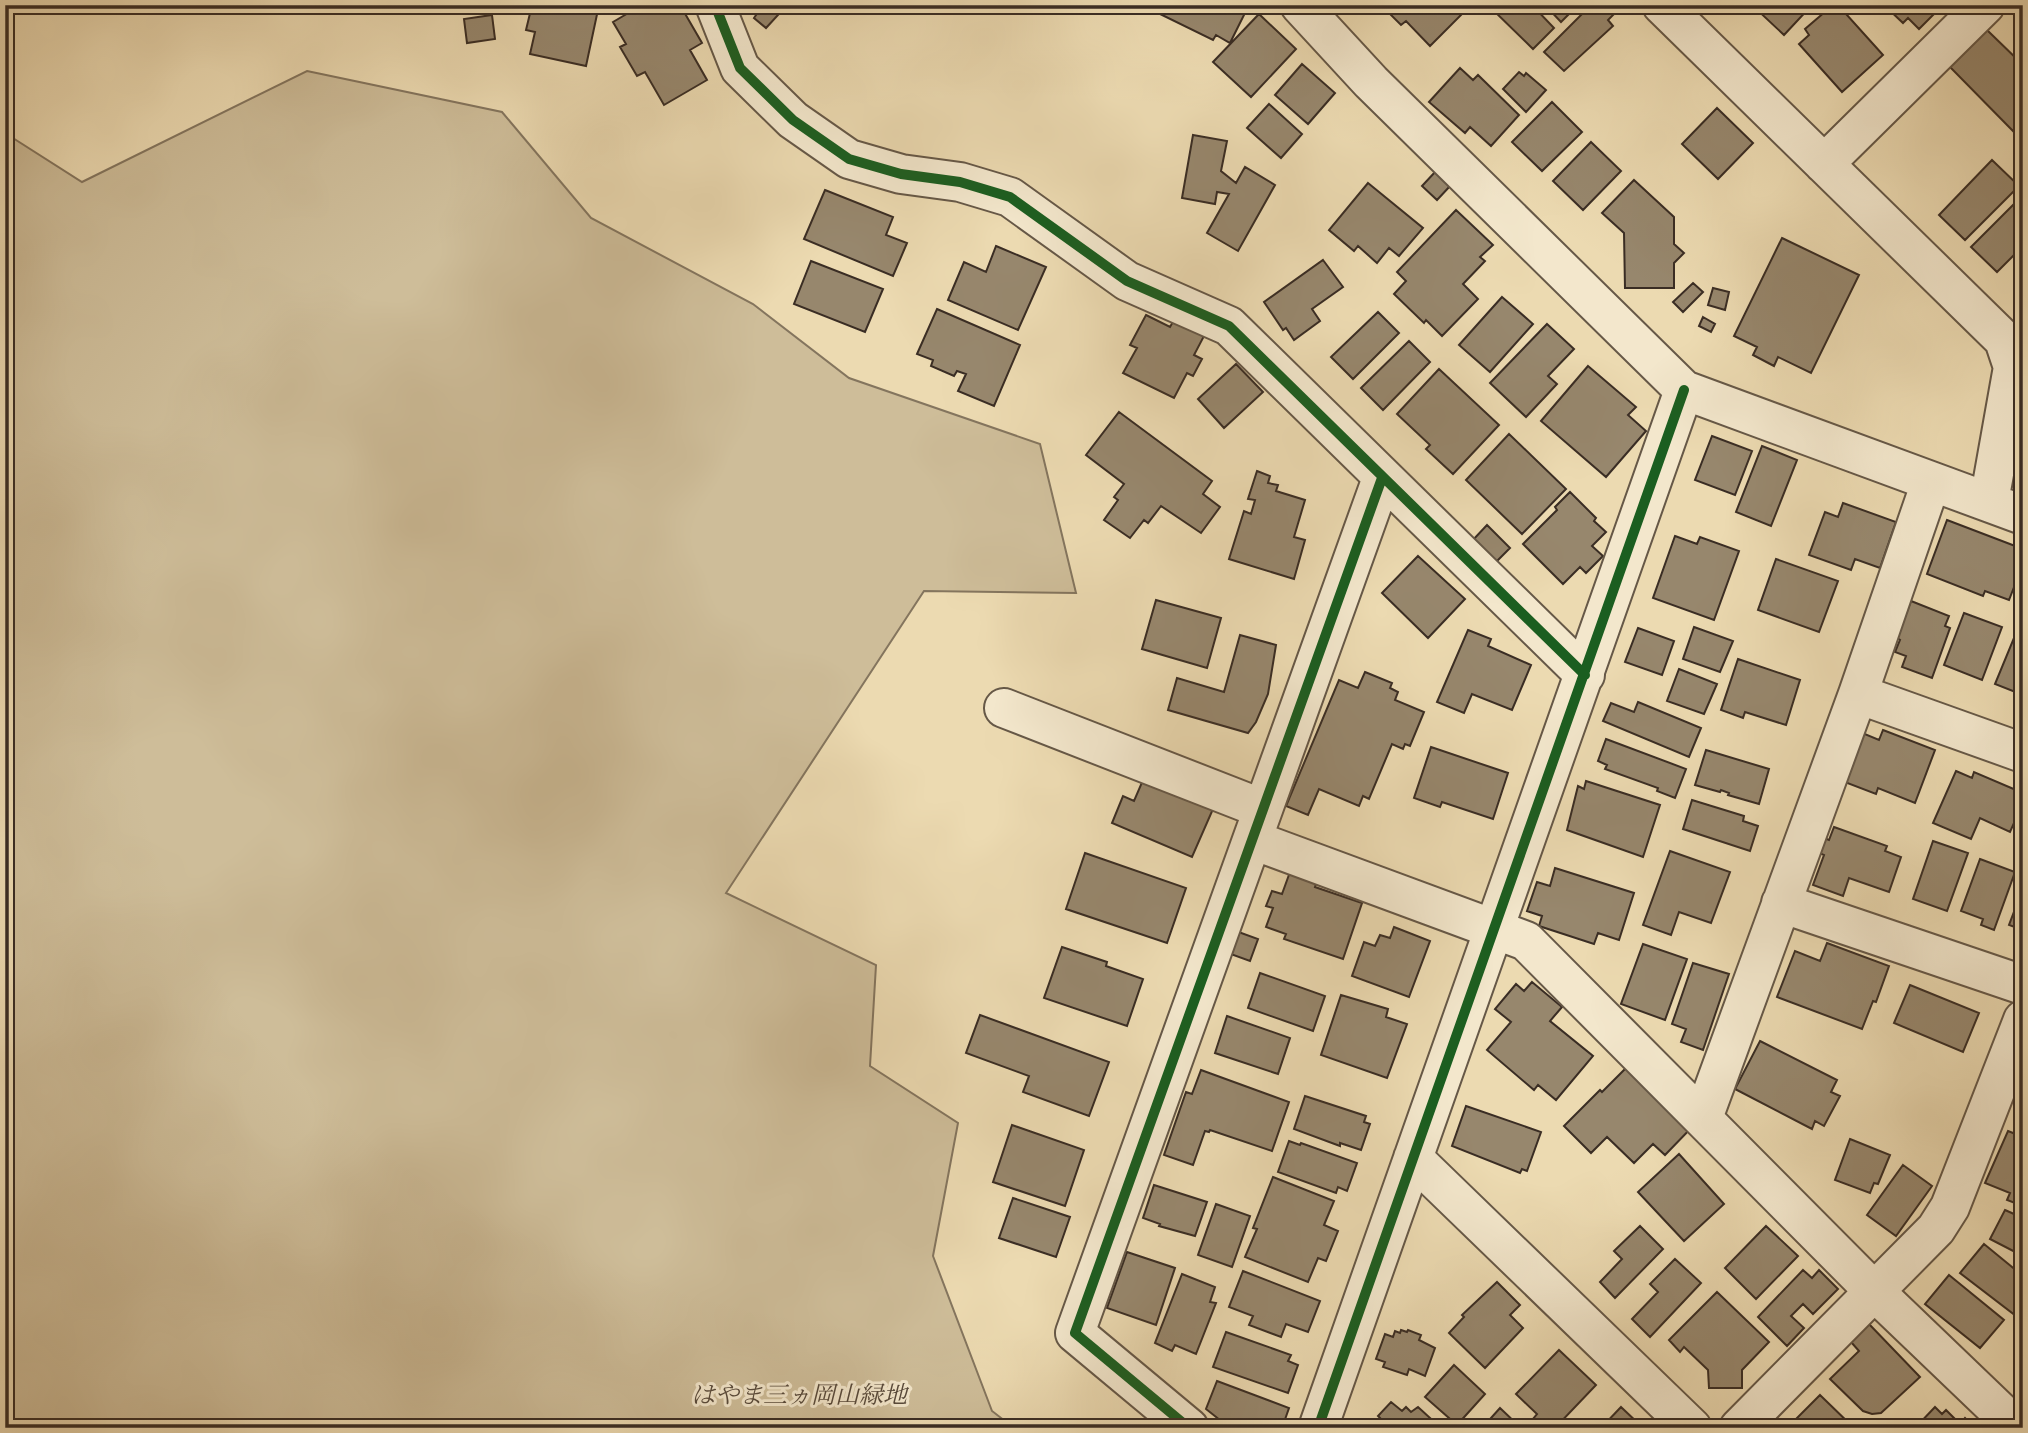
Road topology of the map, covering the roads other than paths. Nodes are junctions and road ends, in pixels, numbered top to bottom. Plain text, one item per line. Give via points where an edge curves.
1 (715, 5) edge
2 (1300, 5) edge
3 (1662, 5) edge
4 (1985, 5) edge
5 (1824, 164) junction
6 (1684, 390) junction
7 (1382, 478) junction
8 (1931, 482) junction
9 (2006, 508) edge
10 (1584, 675) junction
11 (1857, 694) junction
12 (1004, 708) dead end
13 (2023, 753) edge
14 (1258, 825) junction
15 (1781, 903) junction
16 (1494, 928) junction
17 (2023, 985) edge
18 (2023, 1020) edge
19 (1703, 1118) junction
20 (1413, 1158) junction
21 (1873, 1290) junction
22 (1189, 1428) edge
23 (1318, 1428) edge
24 (1692, 1428) edge
25 (1739, 1428) edge
26 (2017, 1428) edge

1 - 7 street via 740,68 793,120 849,159 1010,197 1126,281 1229,326
2 - 6 street via 1370,82
3 - 5 street
4 - 5 street
5 - 9 street via 2004,340 2012,367
6 - 8 street
6 - 10 street
7 - 10 street
7 - 14 street
8 - 9 street
8 - 11 street
10 - 16 street
11 - 13 street
11 - 15 street
12 - 14 street
14 - 16 street
14 - 22 street via 1075,1333
15 - 17 street
15 - 19 street
16 - 19 street via 1526,941
16 - 20 street
18 - 21 street via 1950,1207 1936,1229
19 - 21 street
20 - 23 street
20 - 24 street
21 - 25 street
21 - 26 street

